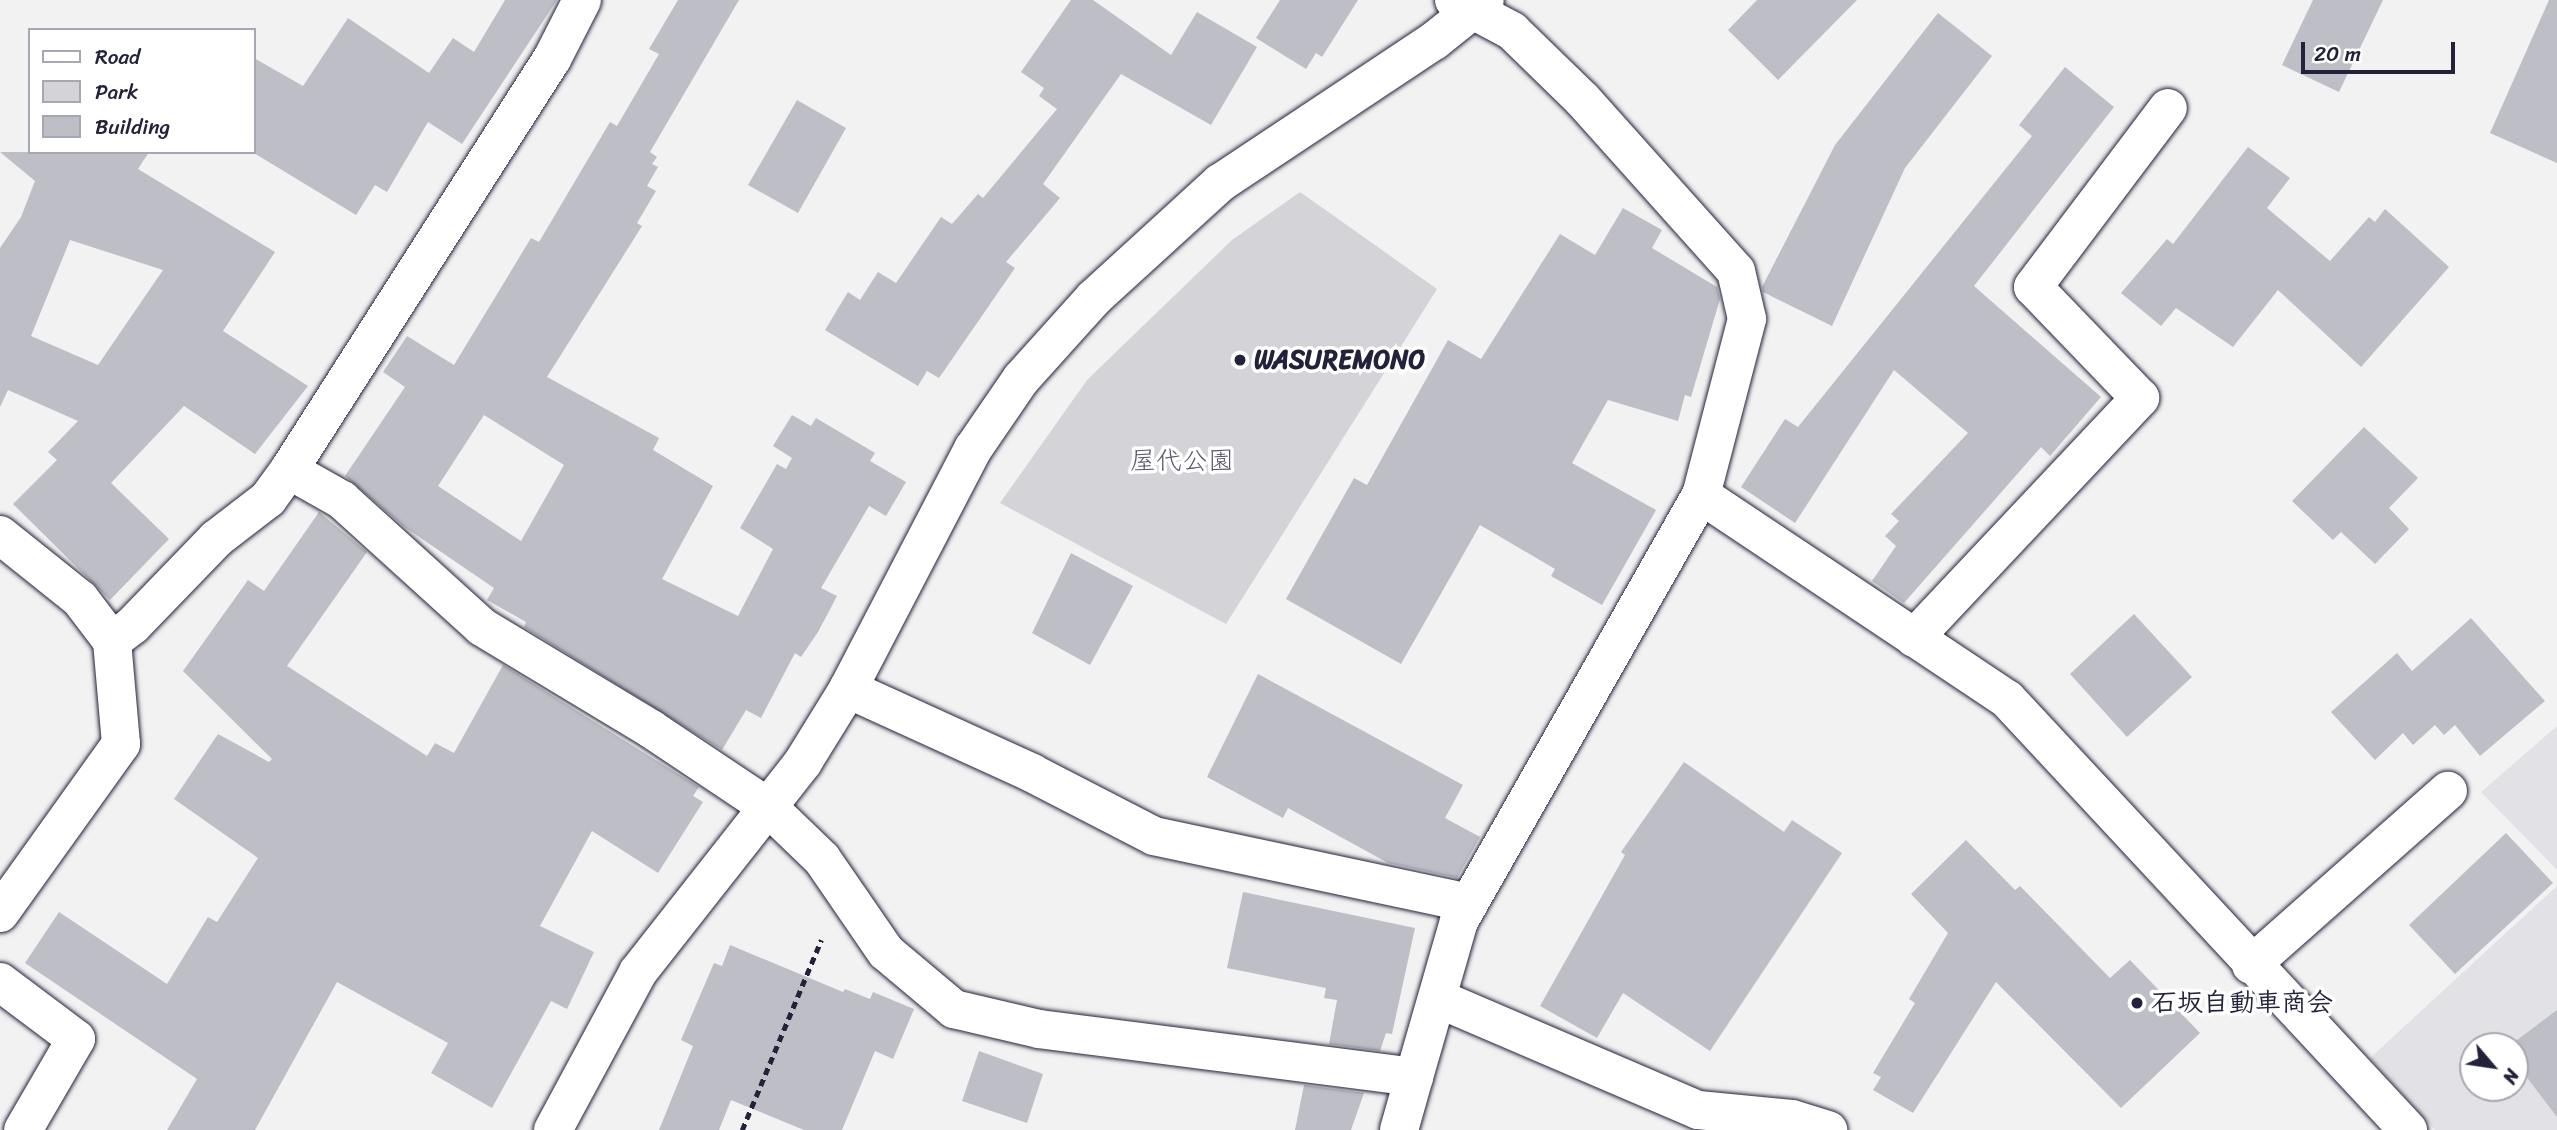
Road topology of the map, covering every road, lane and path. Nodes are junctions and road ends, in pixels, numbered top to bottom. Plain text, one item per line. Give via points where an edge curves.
1 (582, 0) edge
2 (1471, 3) edge
3 (2168, 108) dead end
4 (289, 470) junction
5 (1701, 495) junction
6 (0, 536) edge
7 (1914, 638) junction
8 (112, 641) junction
9 (848, 689) junction
10 (2448, 790) dead end
11 (768, 807) junction
12 (842, 890) junction
13 (1469, 903) junction
14 (0, 913) edge
15 (2251, 965) junction
16 (0, 982) edge
17 (1440, 999) junction
18 (1414, 1077) junction
19 (23, 1130) edge
20 (554, 1130) edge
21 (742, 1130) edge
22 (1399, 1130) edge
23 (1828, 1130) edge
24 (2409, 1130) edge

1 - 4 street via 552,59
2 - 5 street via 1512,32 1582,100 1736,271 1747,319 1745,332
2 - 9 street via 1434,41 1220,183 1094,298 1021,379 973,449
3 - 7 street via 2033,287 2140,398
4 - 8 street via 268,499 216,539
4 - 11 street via 342,500 482,627 651,729
5 - 7 street
5 - 13 street
6 - 8 street via 80,599
7 - 15 street via 2007,699
8 - 14 street via 121,744
9 - 11 street
9 - 13 street via 1032,773 1154,836
10 - 15 street
11 - 12 street via 822,859
11 - 20 street via 638,972
12 - 18 street via 886,952 954,1009 1039,1029
12 - 21 path
13 - 17 street via 1459,921
15 - 24 street
16 - 19 street via 76,1039
17 - 18 street
17 - 23 street via 1698,1110 1792,1119
18 - 22 street

